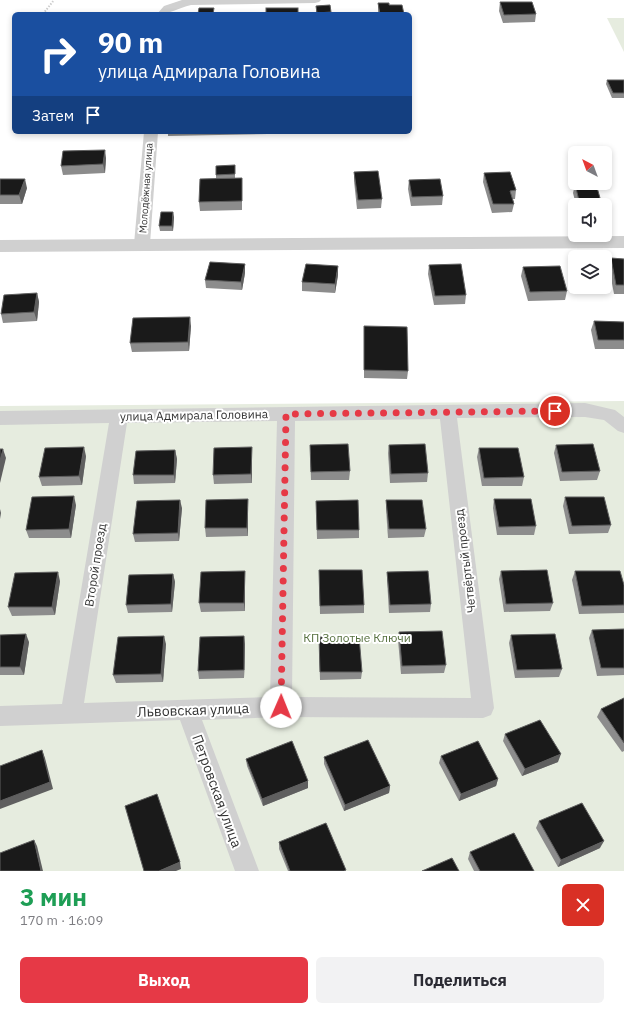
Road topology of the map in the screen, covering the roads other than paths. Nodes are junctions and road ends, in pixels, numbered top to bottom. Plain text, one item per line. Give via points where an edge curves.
1 (315, 0) edge
2 (164, 12) edge
3 (151, 134) edge
4 (624, 242) edge
5 (142, 244) junction
6 (0, 246) edge
7 (448, 413) junction
8 (286, 414) junction
9 (119, 416) junction
10 (0, 418) edge
11 (624, 426) edge
12 (281, 707) junction
13 (482, 708) joint
14 (187, 710) junction
15 (71, 714) junction
16 (0, 716) edge
17 (247, 871) edge

1 - 2 street via 191,2 176,5
3 - 5 street, Молодёжная улица
4 - 5 street
5 - 6 street
7 - 8 street, улица Адмирала Головина
7 - 11 street, улица Адмирала Головина via 585,410 609,415
7 - 13 street, Четвёртый проезд
8 - 9 street, улица Адмирала Головина
8 - 12 street
9 - 10 street, улица Адмирала Головина
9 - 15 street, Второй проезд
12 - 13 street, Львовская улица
12 - 14 street, Львовская улица
14 - 15 street, Львовская улица
14 - 17 street, Петровская улица
15 - 16 street, Львовская улица

